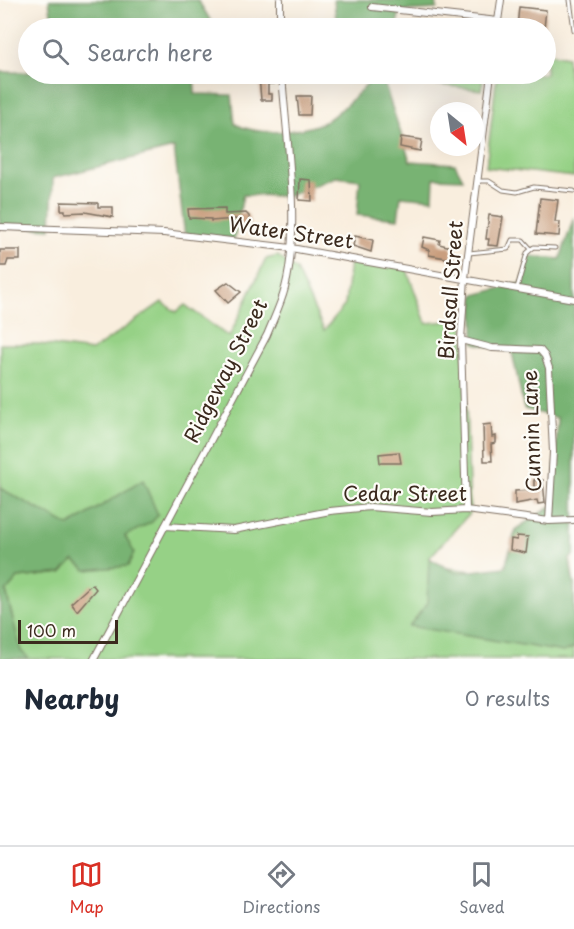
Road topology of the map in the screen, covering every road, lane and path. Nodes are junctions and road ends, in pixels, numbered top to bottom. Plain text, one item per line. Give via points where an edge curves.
1 (280, 0) edge
2 (501, 0) edge
3 (570, 0) edge
4 (372, 8) dead end
5 (280, 18) edge
6 (446, 18) edge
7 (498, 18) edge
8 (574, 30) edge
9 (283, 84) edge
10 (490, 84) edge
11 (477, 181) junction
12 (574, 191) edge
13 (0, 226) edge
14 (291, 248) junction
15 (555, 248) dead end
16 (531, 249) junction
17 (468, 253) junction
18 (465, 278) junction
19 (517, 288) junction
20 (574, 299) edge
21 (461, 340) junction
22 (466, 510) junction
23 (574, 520) edge
24 (549, 521) junction
25 (165, 526) junction
26 (94, 659) edge

1 - 5 street
2 - 7 street
3 - 8 lane
4 - 6 street
9 - 14 street, Ridgeway Street
10 - 11 street, Birdsall Street
11 - 12 lane via 489,181 503,190 517,192 534,187
11 - 17 street, Birdsall Street
13 - 14 street, Water Street via 164,233
14 - 18 street, Water Street
14 - 25 street, Ridgeway Street via 285,289 267,335
15 - 16 lane
16 - 17 lane via 523,240 512,240 508,249 501,252
16 - 19 lane
17 - 18 street, Birdsall Street
18 - 19 street, Water Street
18 - 21 street, Birdsall Street
19 - 20 street, Water Street
21 - 22 street, Birdsall Street
21 - 24 street, Cunnin Lane via 492,348 540,350 545,356 553,452
22 - 24 street, Cedar Street
22 - 25 street, Cedar Street via 432,512 370,507 234,530
23 - 24 street, Cedar Street
25 - 26 street, Ridgeway Street

